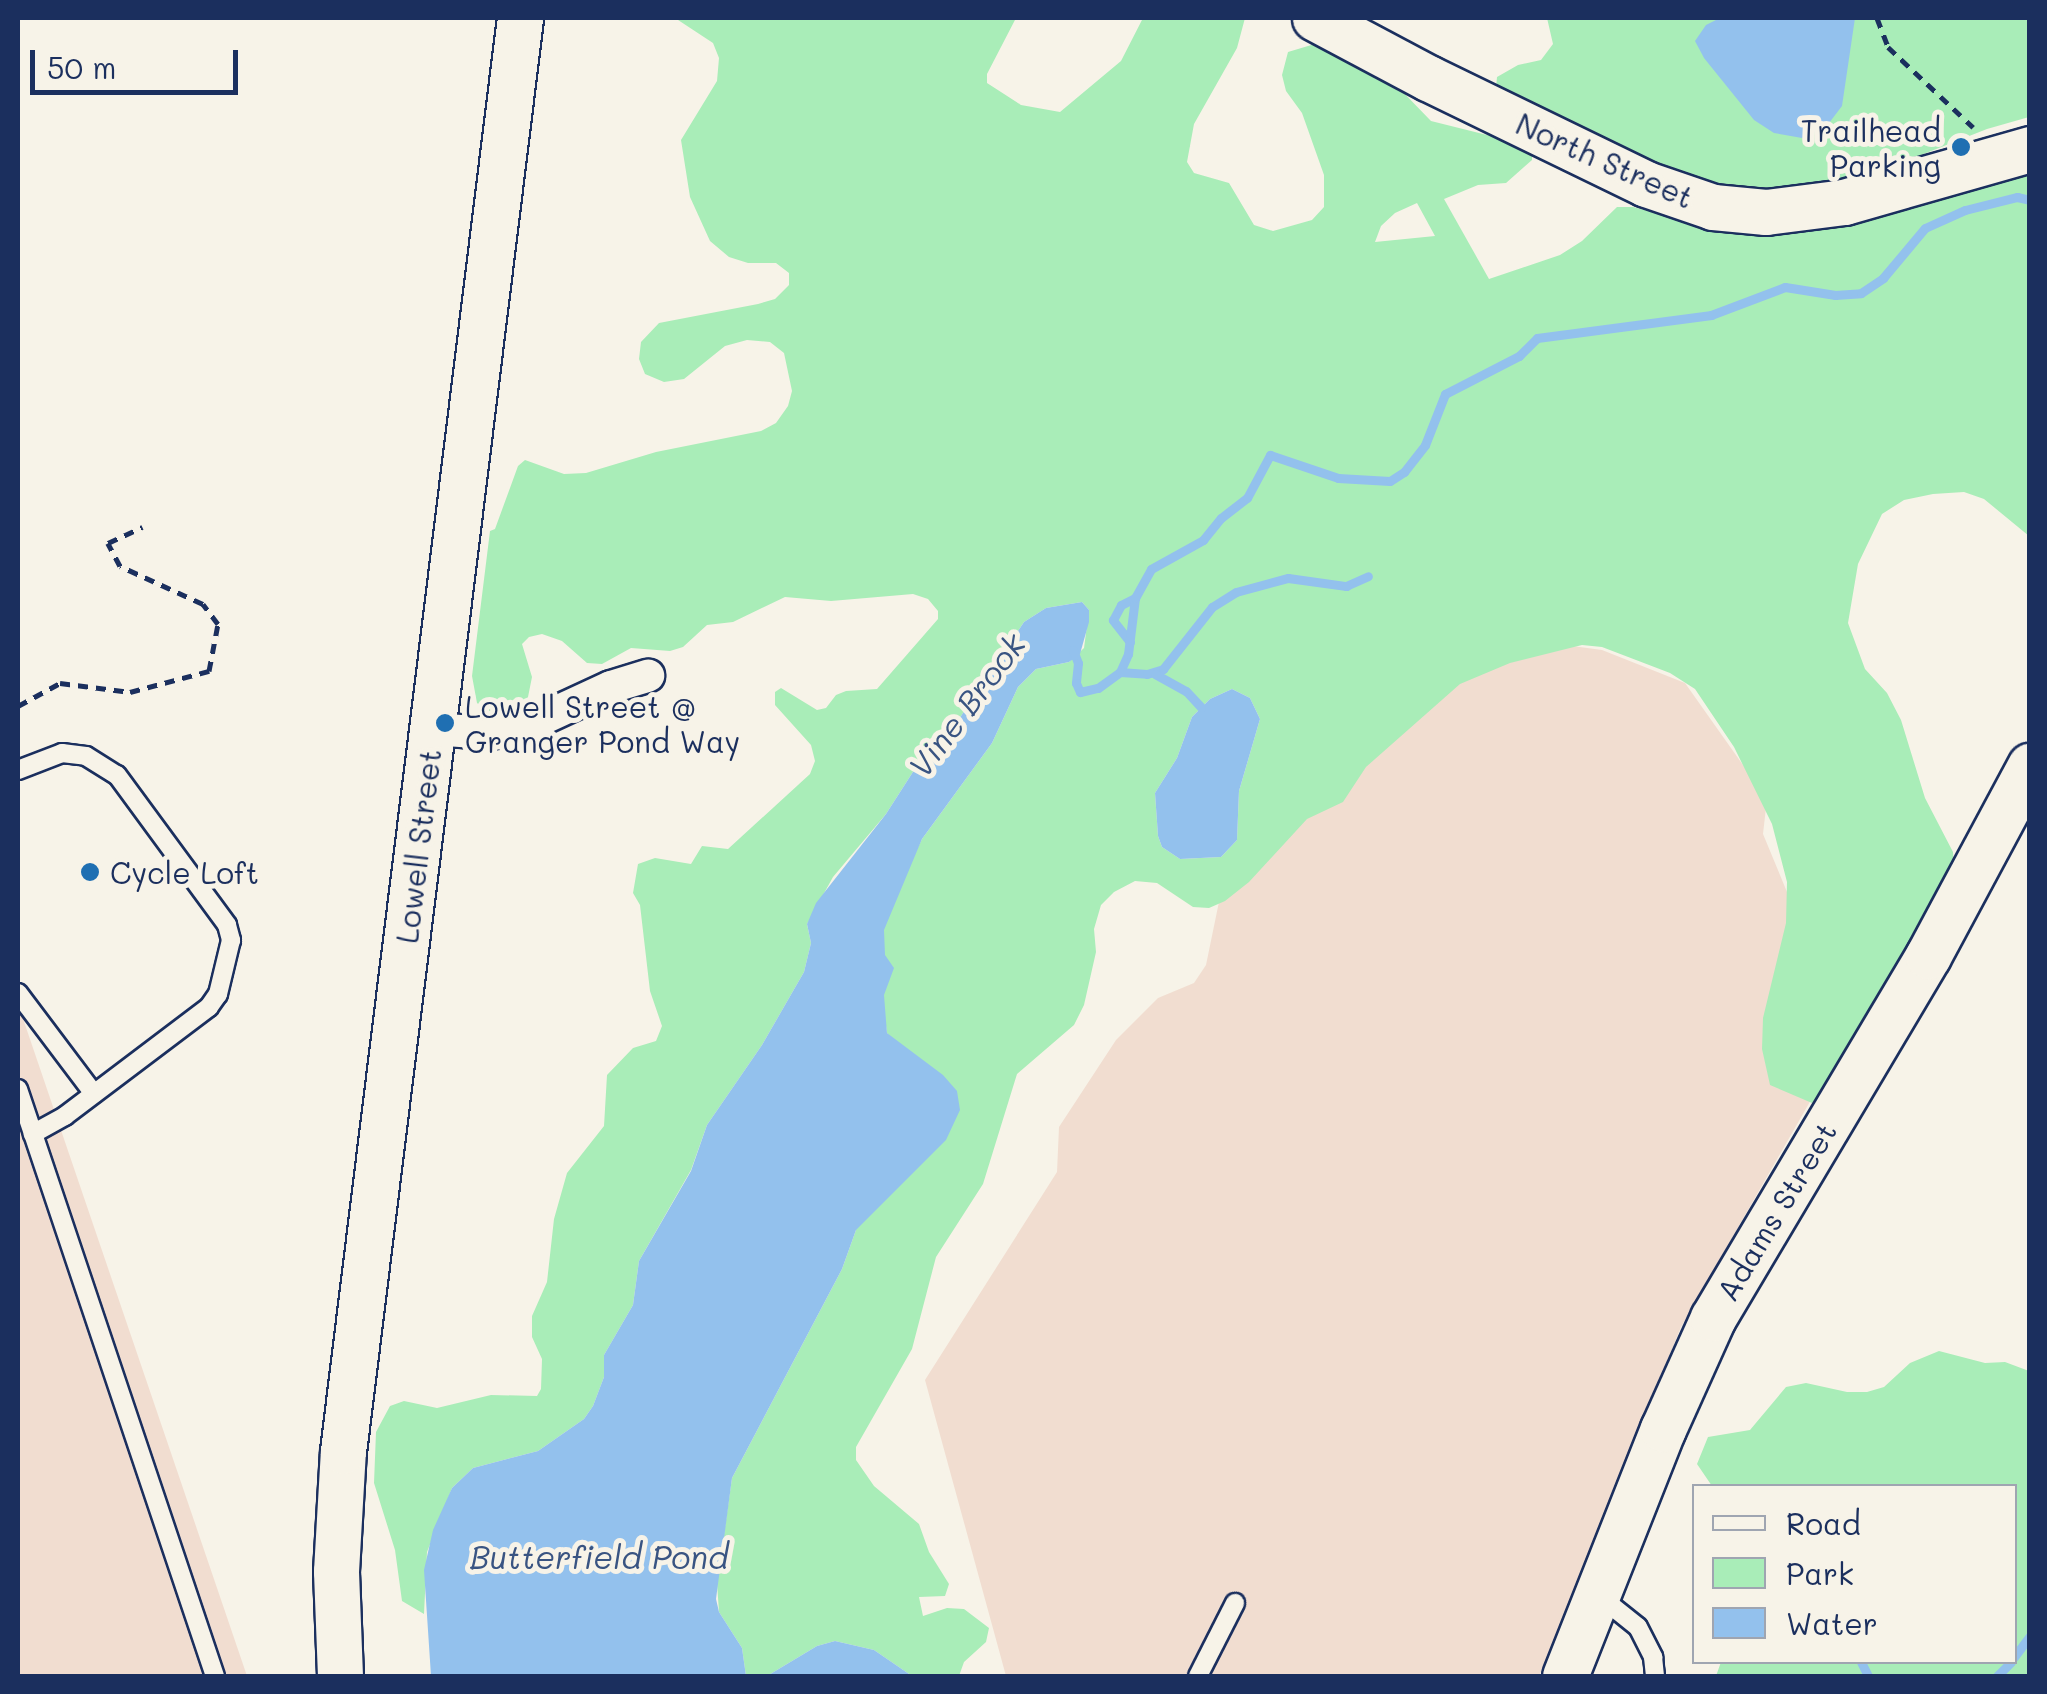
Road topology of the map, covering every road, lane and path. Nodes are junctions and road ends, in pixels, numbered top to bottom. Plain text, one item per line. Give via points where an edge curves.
1 (520, 18) edge
2 (1315, 18) edge
3 (1877, 18) edge
4 (2017, 152) edge
5 (142, 527) dead end
6 (648, 676) dead end
7 (18, 706) edge
8 (432, 729) junction
9 (2030, 766) edge
10 (18, 770) edge
11 (18, 993) edge
12 (18, 1089) edge
13 (94, 1094) junction
14 (32, 1134) junction
15 (1598, 1595) junction
16 (1235, 1602) dead end
17 (215, 1676) edge
18 (340, 1676) edge
19 (1198, 1676) edge
20 (1565, 1676) edge
21 (1655, 1676) edge

1 - 8 main road, Lowell Street
2 - 4 main road, North Street via 1646,184 1713,208 1766,212 1844,202
3 - 4 path via 1903,64
5 - 7 path via 108,543 120,566 203,604 218,624 209,671 130,692 60,683
6 - 8 street via 520,728
8 - 18 main road, Lowell Street via 340,1482
9 - 15 main road, Adams Street via 1928,956 1713,1318
10 - 13 lane via 50,755 73,754 118,775 230,933 214,1001
11 - 13 lane
12 - 14 lane
13 - 14 lane
14 - 17 lane
15 - 20 main road, Adams Street
15 - 21 lane via 1638,1626
16 - 19 lane

